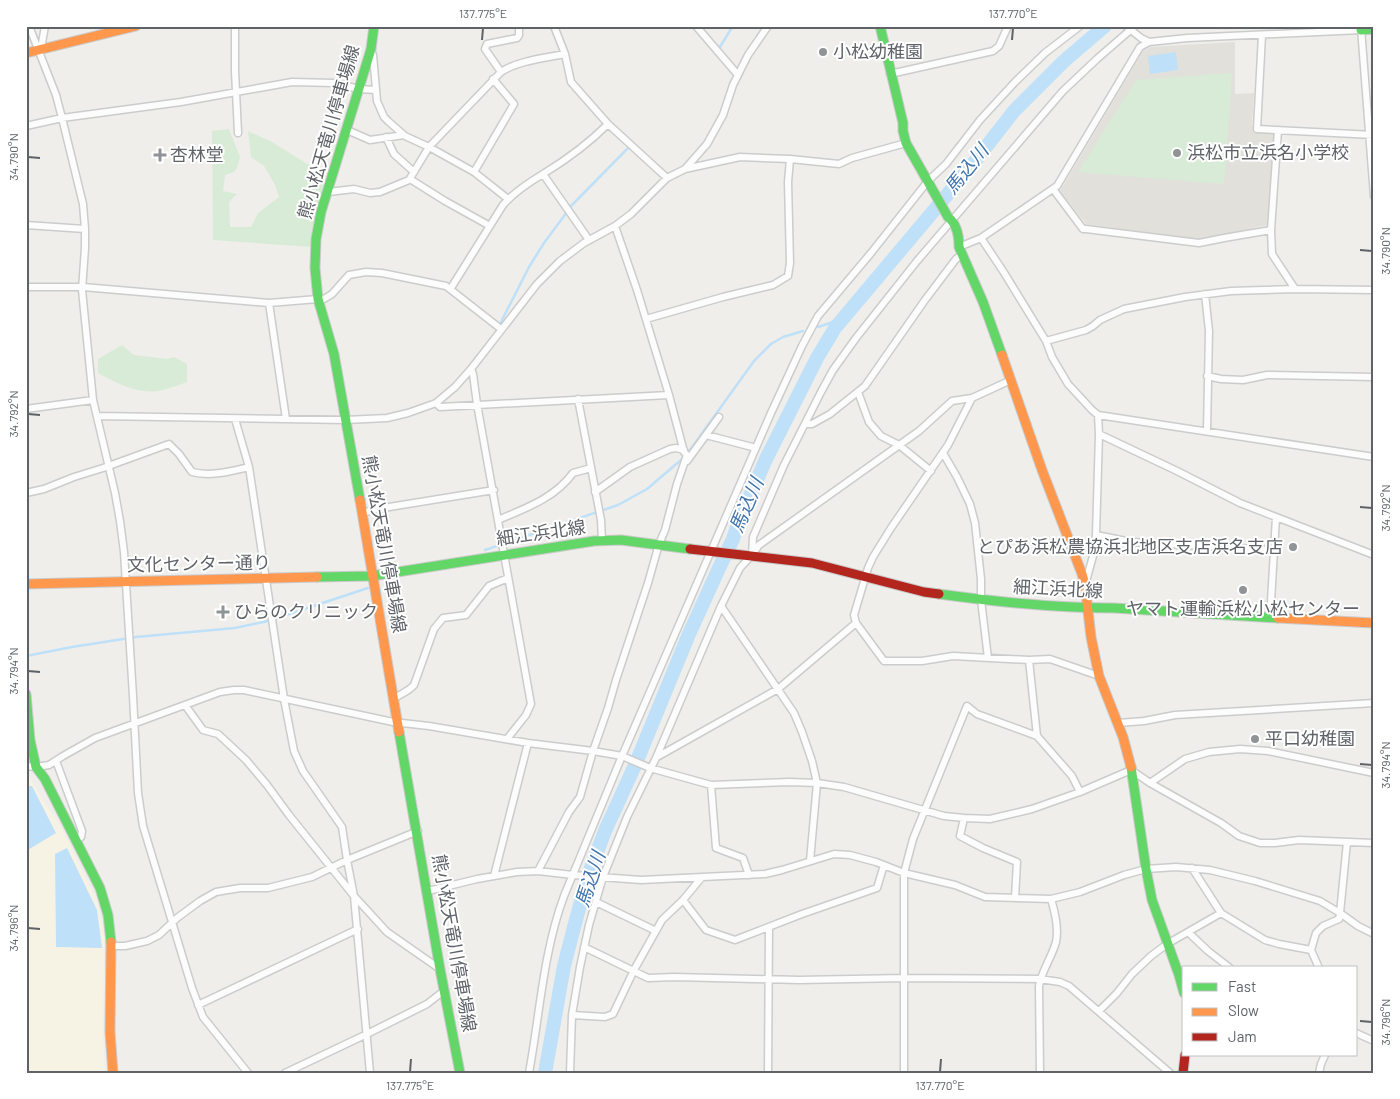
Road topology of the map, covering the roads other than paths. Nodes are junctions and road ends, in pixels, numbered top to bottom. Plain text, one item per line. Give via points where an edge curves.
1 (29, 26) edge
2 (45, 26) edge
3 (136, 26) edge
4 (235, 26) edge
5 (374, 26) edge
6 (519, 26) edge
7 (554, 26) edge
8 (696, 26) edge
9 (768, 26) edge
10 (880, 26) edge
11 (1008, 26) edge
12 (1080, 26) edge
13 (1131, 27) edge
14 (120, 28) edge
15 (1361, 28) edge
16 (1374, 29) edge
17 (1262, 35) junction
18 (1149, 42) junction
19 (371, 49) junction
20 (39, 50) junction
21 (26, 53) edge
22 (565, 54) junction
23 (500, 72) junction
24 (890, 74) junction
25 (738, 75) junction
26 (494, 79) junction
27 (360, 90) junction
28 (376, 90) junction
29 (236, 93) junction
30 (62, 118) junction
31 (608, 124) junction
32 (26, 126) edge
33 (347, 130) junction
34 (1278, 130) junction
35 (238, 132) dead end
36 (1372, 134) edge
37 (404, 135) junction
38 (386, 138) junction
39 (906, 143) junction
40 (429, 147) junction
41 (790, 159) junction
42 (685, 168) junction
43 (414, 172) junction
44 (474, 172) junction
45 (543, 174) junction
46 (667, 178) junction
47 (410, 179) junction
48 (929, 183) junction
49 (1053, 189) junction
50 (328, 192) junction
51 (1374, 196) edge
52 (508, 199) junction
53 (950, 218) junction
54 (26, 225) edge
55 (490, 226) junction
56 (615, 226) junction
57 (85, 229) junction
58 (1271, 230) junction
59 (981, 238) junction
60 (589, 240) junction
61 (961, 250) junction
62 (26, 287) edge
63 (83, 287) junction
64 (451, 288) junction
65 (1295, 288) junction
66 (1374, 290) edge
67 (1205, 294) junction
68 (319, 300) junction
69 (269, 303) junction
70 (646, 320) junction
71 (501, 329) junction
72 (1046, 341) junction
73 (471, 368) junction
74 (1207, 376) junction
75 (1374, 377) edge
76 (1011, 380) junction
77 (858, 392) junction
78 (669, 395) junction
79 (972, 398) junction
80 (578, 399) junction
81 (94, 400) junction
82 (436, 403) junction
83 (477, 404) junction
84 (26, 409) edge
85 (1098, 415) junction
86 (97, 416) junction
87 (719, 417) dead end
88 (235, 419) junction
89 (286, 420) junction
90 (346, 420) junction
91 (806, 424) junction
92 (1207, 431) junction
93 (1099, 434) junction
94 (706, 435) junction
95 (899, 445) junction
96 (756, 448) junction
97 (943, 453) junction
98 (685, 456) junction
99 (1374, 457) edge
100 (108, 466) junction
101 (249, 467) junction
102 (591, 468) junction
103 (931, 471) junction
104 (494, 490) junction
105 (596, 492) junction
106 (26, 493) edge
107 (362, 513) junction
108 (1276, 517) junction
109 (498, 520) junction
110 (1096, 535) junction
111 (602, 540) junction
112 (659, 544) junction
113 (503, 548) junction
114 (1274, 550) junction
115 (713, 552) junction
116 (748, 555) junction
117 (1374, 555) edge
118 (372, 576) junction
119 (866, 577) junction
120 (266, 578) junction
121 (508, 578) junction
122 (126, 582) junction
123 (26, 584) edge
124 (1085, 585) junction
125 (981, 600) junction
126 (721, 606) junction
127 (1086, 608) junction
128 (1270, 618) junction
129 (856, 623) junction
130 (1374, 623) edge
131 (988, 658) junction
132 (1029, 660) junction
133 (1099, 676) junction
134 (778, 690) junction
135 (26, 694) edge
136 (284, 699) junction
137 (394, 699) junction
138 (1374, 703) edge
139 (27, 704) edge
140 (185, 705) junction
141 (398, 722) junction
142 (134, 723) junction
143 (1118, 723) junction
144 (1037, 736) junction
145 (506, 740) junction
146 (528, 743) junction
147 (593, 751) junction
148 (623, 757) junction
149 (656, 758) junction
150 (56, 761) junction
151 (26, 766) edge
152 (36, 767) junction
153 (648, 767) junction
154 (1131, 770) junction
155 (1374, 773) edge
156 (817, 783) junction
157 (1150, 783) junction
158 (711, 785) junction
159 (1080, 792) junction
160 (925, 810) junction
161 (964, 818) junction
162 (418, 831) junction
163 (76, 841) junction
164 (1347, 842) junction
165 (1374, 843) edge
166 (347, 860) junction
167 (810, 861) junction
168 (884, 865) junction
169 (332, 867) junction
170 (1192, 868) junction
171 (1146, 869) junction
172 (538, 871) junction
173 (904, 873) junction
174 (573, 875) junction
175 (494, 876) junction
176 (750, 876) junction
177 (601, 877) junction
178 (702, 877) junction
179 (428, 891) junction
180 (354, 896) junction
181 (1015, 898) junction
182 (1051, 899) junction
183 (684, 900) junction
184 (596, 902) junction
185 (1221, 913) junction
186 (1340, 913) junction
187 (172, 923) junction
188 (769, 928) junction
189 (358, 929) junction
190 (656, 931) junction
191 (1189, 932) junction
192 (1374, 934) edge
193 (1167, 944) junction
194 (111, 946) junction
195 (584, 947) junction
196 (1311, 950) junction
197 (1227, 966) edge
198 (1318, 966) edge
199 (440, 969) junction
200 (634, 970) junction
201 (905, 978) junction
202 (768, 979) junction
203 (1040, 979) junction
204 (1182, 986) edge
205 (445, 990) junction
206 (198, 1005) junction
207 (1099, 1011) junction
208 (572, 1015) junction
209 (367, 1034) junction
210 (1358, 1034) edge
211 (1374, 1041) edge
212 (1185, 1056) edge
213 (1325, 1056) edge
214 (113, 1073) edge
215 (248, 1073) edge
216 (284, 1073) edge
217 (370, 1073) edge
218 (460, 1073) edge
219 (529, 1073) edge
220 (570, 1073) edge
221 (768, 1073) edge
222 (904, 1073) edge
223 (1040, 1073) edge
224 (1170, 1073) edge
225 (1182, 1073) edge
226 (1319, 1073) edge

1 - 20 street
2 - 20 street
3 - 14 main road
4 - 29 street
5 - 19 main road, 熊小松天竜川停車場線
6 - 23 street via 517,38 486,46
7 - 22 street
8 - 25 street
9 - 25 street
10 - 24 main road
11 - 24 street via 999,46 993,51
12 - 48 street via 1015,82
13 - 18 street
13 - 53 street via 1063,91
14 - 20 main road
15 - 16 main road
15 - 17 street
15 - 36 street
17 - 18 street
17 - 34 street via 1257,129
18 - 49 street via 1140,47
19 - 27 main road, 熊小松天竜川停車場線
19 - 28 street
20 - 21 main road
20 - 30 street
22 - 23 street via 526,62
22 - 31 street via 571,82
23 - 26 street
24 - 39 main road
25 - 42 street via 723,115 707,144
26 - 40 street
26 - 44 street via 514,104
27 - 28 street
27 - 29 street via 334,83 292,82
27 - 33 main road, 熊小松天竜川停車場線
28 - 37 street via 384,116
29 - 30 street
29 - 35 street
30 - 32 street
30 - 57 street via 81,195
31 - 45 street via 585,146
31 - 46 street
33 - 38 street via 370,140
33 - 50 main road, 熊小松天竜川停車場線
34 - 36 street
34 - 58 street
36 - 51 street
37 - 38 street
37 - 40 street
38 - 43 street via 394,154
39 - 41 street via 838,164
39 - 48 main road
40 - 43 street
40 - 44 street
41 - 42 street via 740,157
41 - 70 street via 788,276 773,285
42 - 46 street
43 - 47 street
44 - 52 street
45 - 52 street
45 - 60 street
46 - 56 street via 632,214
47 - 50 street via 380,192
47 - 55 street
48 - 53 main road
48 - 96 street via 818,316
49 - 58 street via 1086,230 1200,243
49 - 59 street
50 - 68 main road, 熊小松天竜川停車場線 via 316,239 314,268
52 - 55 street
53 - 61 main road
53 - 91 street via 833,370
54 - 57 street
55 - 64 street
56 - 60 street
56 - 70 street
57 - 63 street
58 - 65 street via 1272,254
59 - 61 street
59 - 72 street
60 - 71 street via 560,261 537,284
61 - 76 main road
61 - 77 street
62 - 63 street
63 - 69 street
63 - 81 street
64 - 68 street via 425,280 366,272 350,275 332,294
64 - 71 street
65 - 66 street
65 - 67 street
67 - 72 street via 1124,309 1086,330
67 - 74 street via 1209,331
68 - 69 street
68 - 90 main road, 熊小松天竜川停車場線 via 334,354
69 - 89 street
70 - 78 street
71 - 73 street
72 - 85 street via 1068,384
73 - 82 street
73 - 83 street
74 - 75 street via 1243,380 1267,375
74 - 92 street
76 - 79 street
76 - 124 main road
77 - 91 street via 830,414
77 - 95 street via 869,422 881,436
78 - 80 street
78 - 98 street
79 - 95 street via 952,401
79 - 97 street
80 - 83 street
80 - 102 street
81 - 84 street
81 - 86 street
82 - 83 street via 440,407
82 - 90 street via 387,418
83 - 104 street
85 - 92 street
85 - 93 street
86 - 88 street
86 - 100 street
87 - 94 street
88 - 89 street
88 - 101 street
89 - 90 street
90 - 107 main road, 熊小松天竜川停車場線
91 - 116 street via 784,466
92 - 99 street
93 - 108 street via 1240,503
93 - 110 street
94 - 96 street
94 - 98 street
95 - 103 street
95 - 116 street
96 - 115 street
97 - 103 street
97 - 125 street via 970,504 975,523
98 - 105 street via 676,448 670,449 635,464
98 - 112 street
100 - 101 street via 169,444 195,473
100 - 106 street
100 - 122 street via 120,521
101 - 120 street
102 - 105 street
102 - 109 street via 573,473 550,496
103 - 119 street via 873,557
104 - 107 street
104 - 109 street
105 - 111 street
107 - 118 main road, 熊小松天竜川停車場線
108 - 114 street
108 - 117 street
109 - 113 street
110 - 114 street via 1131,542
110 - 124 street
111 - 112 main road, 細江浜北線
111 - 113 main road, 細江浜北線
112 - 115 main road, 細江浜北線
112 - 147 street
113 - 118 main road, 細江浜北線
113 - 121 street
114 - 128 street
115 - 116 main road, 細江浜北線
115 - 148 street
116 - 119 main road, 細江浜北線 via 812,563
116 - 126 street
118 - 120 main road, 文化センター通り
118 - 137 main road, 熊小松天竜川停車場線
119 - 125 main road, 細江浜北線 via 924,592
119 - 129 street via 854,615
120 - 122 main road, 文化センター通り
120 - 136 street
121 - 137 street via 488,586 466,615 443,618 434,629 414,686
121 - 145 street via 531,704
122 - 123 main road, 文化センター通り
122 - 142 street
124 - 127 main road
125 - 127 main road, 細江浜北線
125 - 131 street
126 - 134 street
126 - 149 street
127 - 128 main road, 細江浜北線
127 - 133 main road
128 - 130 main road, 細江浜北線
129 - 131 street via 884,661 922,662 953,656
129 - 134 street
131 - 132 street
132 - 133 street via 1050,659
132 - 144 street
133 - 143 main road
134 - 149 street
134 - 156 street via 802,732
135 - 139 main road
136 - 140 street via 234,690
136 - 141 street
136 - 166 street via 294,751 303,771 342,827
137 - 141 main road, 熊小松天竜川停車場線
138 - 143 street via 1175,715
139 - 152 main road
140 - 142 street
140 - 169 street via 203,730 218,734 246,760
141 - 145 street
141 - 162 main road, 熊小松天竜川停車場線
142 - 150 street via 94,738
142 - 187 street via 143,826
143 - 154 main road
144 - 159 street via 1072,776
144 - 160 street via 977,714 967,706
145 - 146 street
146 - 147 street
146 - 175 street
147 - 148 street
147 - 172 street via 580,797
148 - 153 street
148 - 174 street
149 - 153 street
150 - 152 street
150 - 163 street via 81,829 81,837
151 - 152 street
152 - 163 main road
153 - 158 street
153 - 177 street
154 - 157 street
154 - 159 street
154 - 171 main road
155 - 157 street via 1268,751 1240,749 1185,758
156 - 158 street
156 - 160 street via 844,787
156 - 167 street
157 - 164 street via 1239,836 1275,843 1299,840
158 - 176 street via 716,848 743,858
159 - 161 street via 1018,814 990,819
160 - 161 street
160 - 173 street
161 - 181 street via 960,836 1017,862
162 - 166 street
162 - 179 main road, 熊小松天竜川停車場線
163 - 194 main road via 100,888 108,915
164 - 165 street
164 - 186 street
166 - 169 street
166 - 180 street
167 - 168 street via 834,854
167 - 176 street
168 - 173 street
168 - 188 street via 877,888
169 - 180 street
169 - 187 street via 312,877 268,888 216,892
170 - 171 street
170 - 185 street
170 - 186 street via 1210,870 1320,901
171 - 182 street
171 - 193 main road via 1152,900
172 - 174 street
172 - 175 street
173 - 181 street via 955,885 985,897
173 - 201 street
174 - 177 street
174 - 219 street via 549,947
175 - 179 street
176 - 178 street
177 - 178 street via 641,880
177 - 184 street
178 - 183 street
179 - 199 main road, 熊小松天竜川停車場線
180 - 189 street
180 - 199 street via 387,932
181 - 182 street
182 - 203 street via 1056,917 1056,941
183 - 188 street via 706,930 735,940
183 - 190 street via 662,920
184 - 190 street
184 - 195 street
185 - 191 street
185 - 196 street via 1265,940
186 - 192 street
186 - 196 street via 1339,919 1316,933
187 - 194 street via 146,941
187 - 206 street
188 - 202 street
189 - 206 street
189 - 209 street
190 - 200 street
191 - 193 street
191 - 197 street
193 - 204 main road
193 - 207 street via 1138,968
194 - 214 main road
195 - 200 street
195 - 208 street
196 - 198 street
199 - 205 main road, 熊小松天竜川停車場線
200 - 202 street via 648,978
200 - 208 street via 613,1014 605,1017
201 - 202 street
201 - 203 street
201 - 222 street
202 - 221 street
203 - 207 street via 1069,986
203 - 223 street
205 - 209 street via 427,1004
205 - 218 main road, 熊小松天竜川停車場線
206 - 215 street via 203,1017
207 - 224 street
208 - 220 street
209 - 216 street
209 - 217 street
210 - 211 street
212 - 225 main road
213 - 226 street

